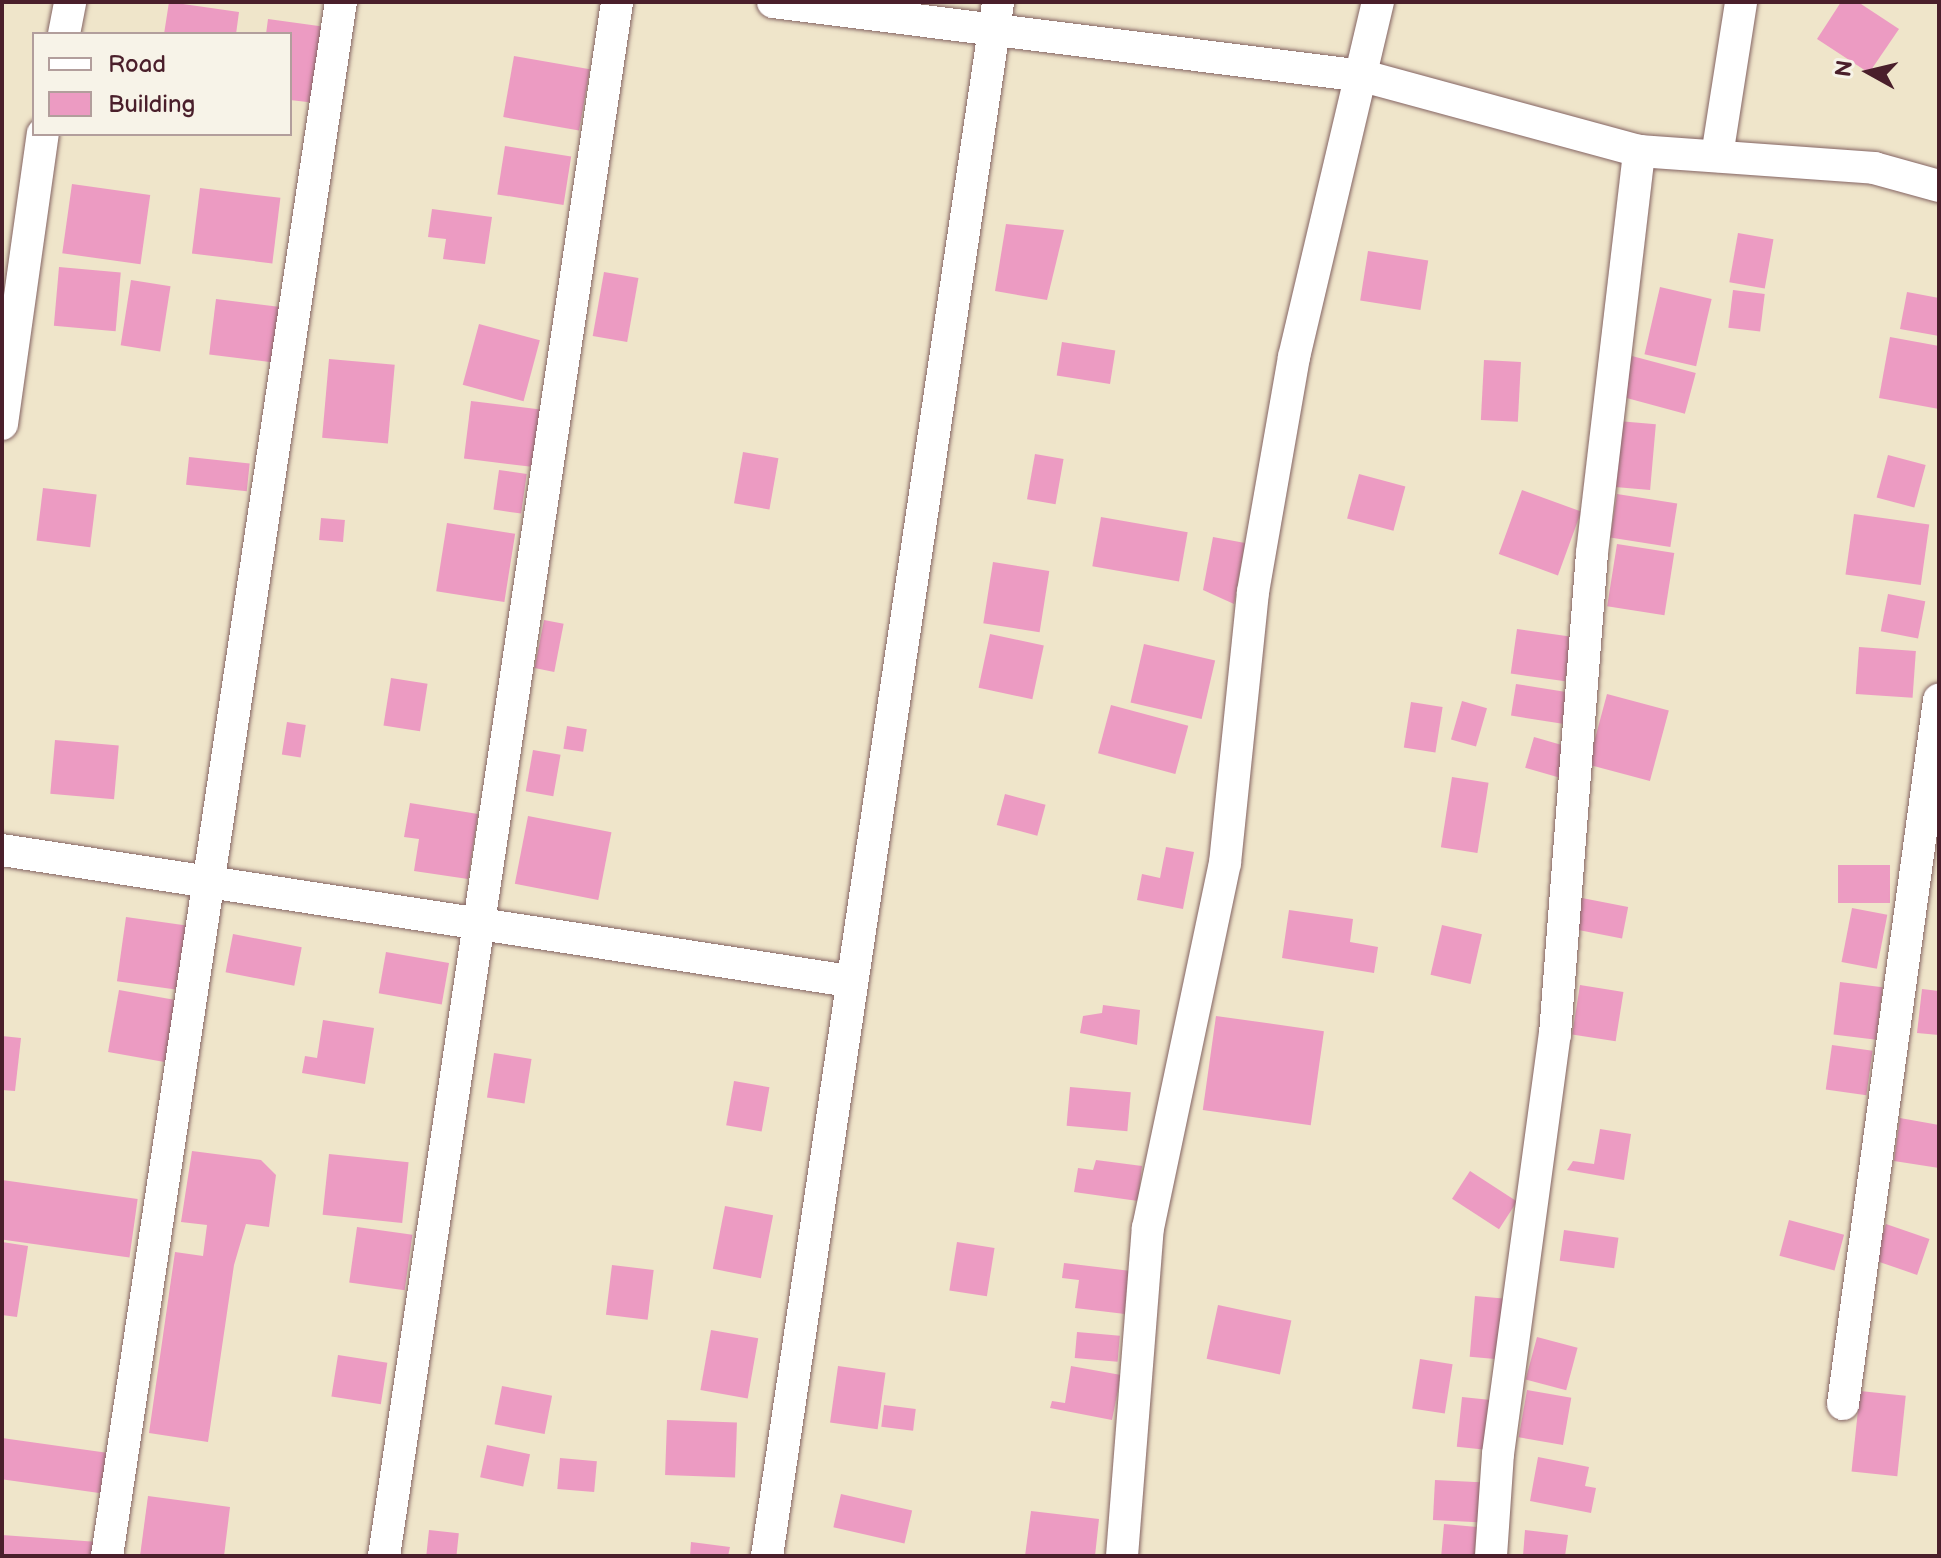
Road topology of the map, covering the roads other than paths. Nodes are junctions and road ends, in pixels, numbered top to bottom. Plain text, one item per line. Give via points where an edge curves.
1 (70, 2) edge
2 (341, 2) edge
3 (617, 2) edge
4 (773, 2) edge
5 (1378, 2) edge
6 (1741, 2) edge
7 (996, 15) edge
8 (64, 32) edge
9 (1363, 76) junction
10 (43, 136) edge
11 (1639, 151) junction
12 (1717, 156) junction
13 (1939, 186) edge
14 (2, 424) edge
15 (1939, 700) edge
16 (2, 850) edge
17 (211, 885) junction
18 (477, 925) junction
19 (849, 981) junction
20 (1843, 1404) dead end
21 (107, 1556) edge
22 (384, 1556) edge
23 (767, 1556) edge
24 (1122, 1556) edge
25 (1491, 1556) edge

1 - 8 street
2 - 17 street
3 - 18 street
4 - 7 street
5 - 9 street
6 - 12 street
7 - 9 street
7 - 19 street
9 - 11 street
9 - 24 street via 1294,357 1253,592 1225,863 1148,1228
10 - 14 street
11 - 12 street
11 - 25 street via 1592,553 1555,1034 1498,1454
12 - 13 street via 1874,168
15 - 20 street
16 - 17 street
17 - 18 street
17 - 21 street
18 - 19 street
18 - 22 street
19 - 23 street

